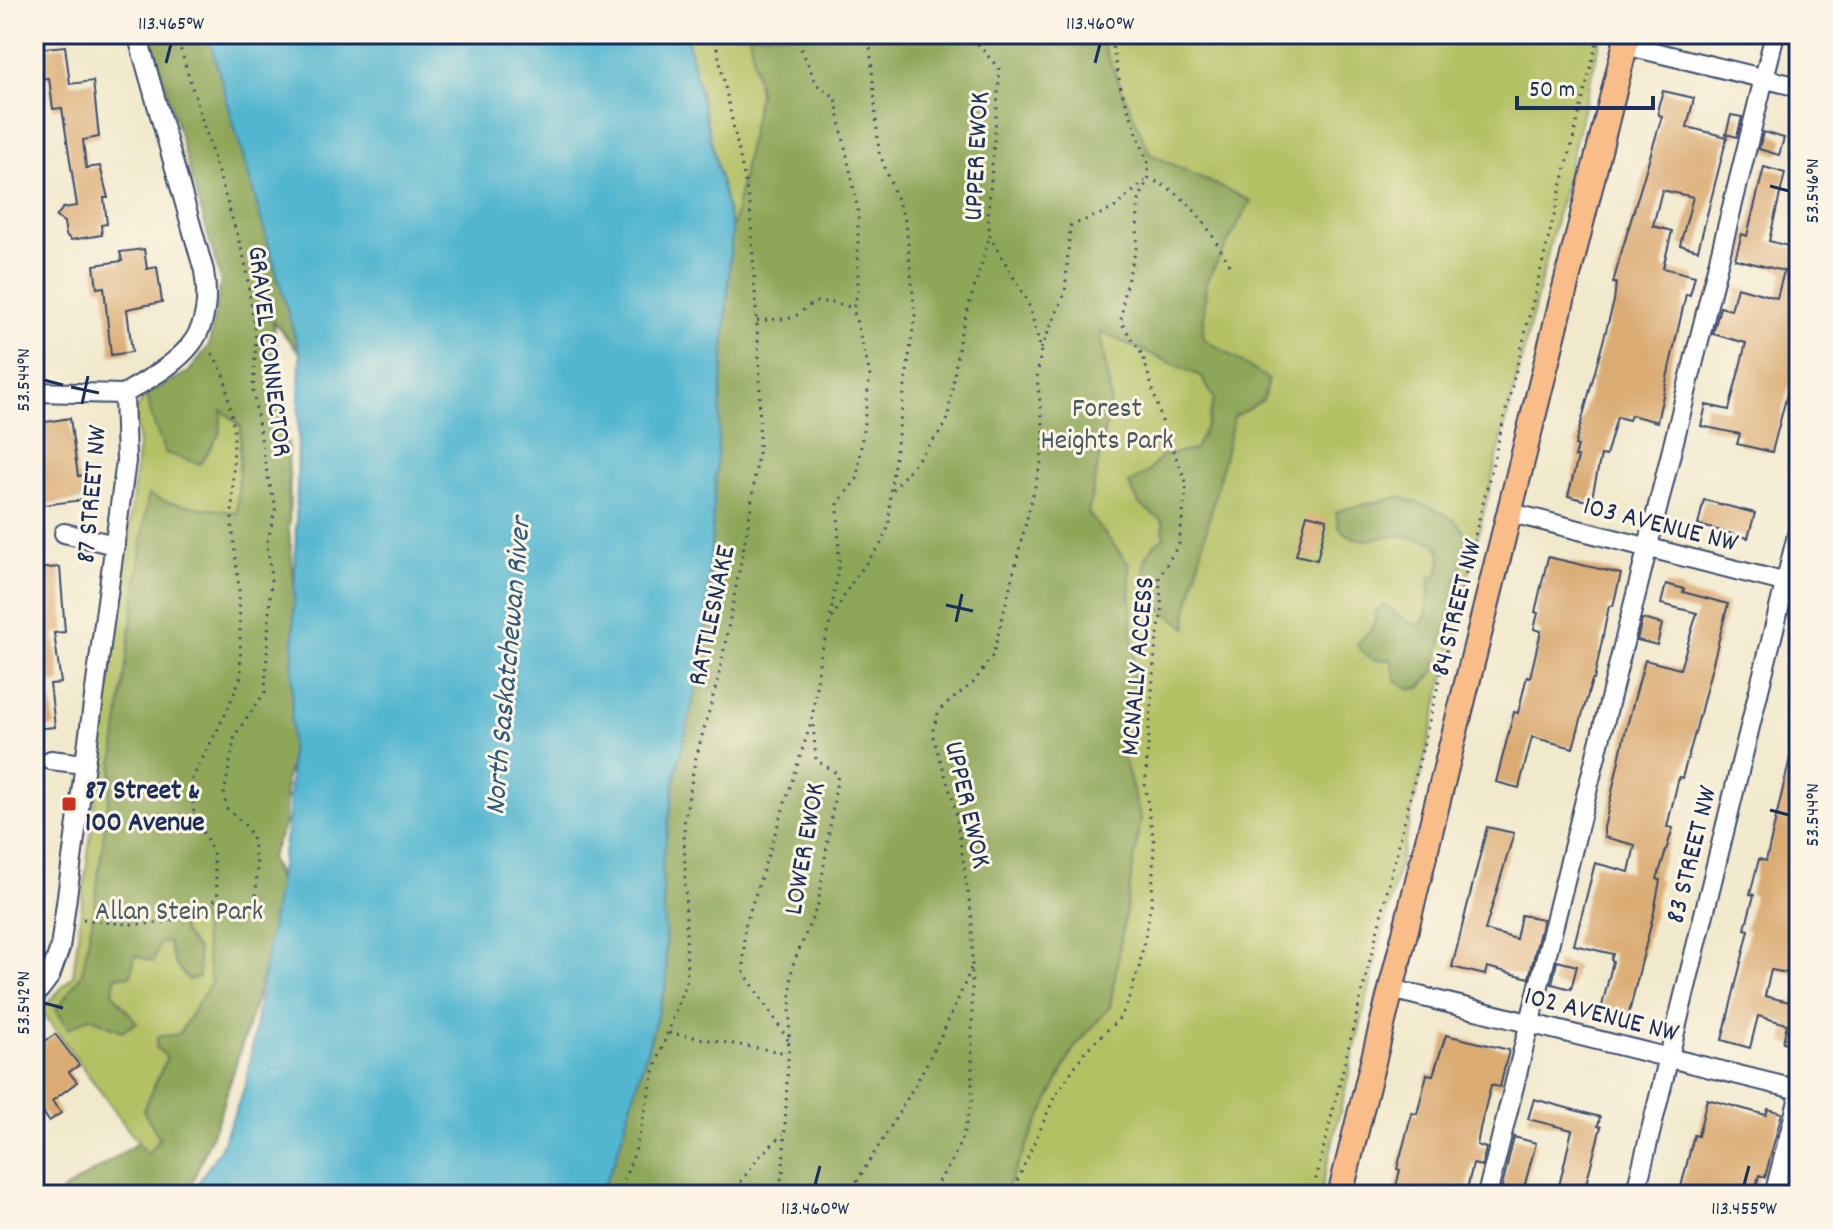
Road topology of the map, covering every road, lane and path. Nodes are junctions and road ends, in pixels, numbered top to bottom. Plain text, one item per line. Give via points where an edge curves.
1 (137, 34) edge
2 (176, 34) edge
3 (714, 34) edge
4 (795, 34) edge
5 (869, 34) edge
6 (969, 34) edge
7 (1110, 34) edge
8 (1599, 34) edge
9 (1775, 34) edge
10 (1627, 39) edge
11 (1764, 78) junction
12 (1799, 87) edge
13 (1148, 178) junction
14 (990, 237) junction
15 (1231, 267) dead end
16 (853, 308) junction
17 (757, 321) junction
18 (200, 330) junction
19 (1041, 350) junction
20 (34, 392) edge
21 (124, 394) junction
22 (890, 493) junction
23 (1508, 512) junction
24 (1799, 527) edge
25 (64, 533) dead end
26 (115, 545) junction
27 (1647, 548) junction
28 (1792, 584) edge
29 (830, 623) junction
30 (812, 720) junction
31 (51, 760) dead end
32 (84, 764) junction
33 (206, 908) junction
34 (64, 915) junction
35 (972, 965) junction
36 (1391, 989) junction
37 (34, 997) edge
38 (1530, 1023) junction
39 (668, 1033) junction
40 (788, 1040) junction
41 (787, 1053) junction
42 (1668, 1058) junction
43 (1799, 1090) edge
44 (1799, 1097) edge
45 (784, 1132) junction
46 (618, 1195) edge
47 (731, 1195) edge
48 (776, 1195) edge
49 (848, 1195) edge
50 (929, 1195) edge
51 (1011, 1195) edge
52 (1312, 1195) edge
53 (1340, 1195) edge
54 (1487, 1195) edge
55 (1635, 1195) edge
56 (1774, 1195) edge

1 - 18 street, 87 STREET NW via 204,271 208,293
2 - 33 path, GRAVEL CONNECTOR via 245,261 256,340 253,391 276,507 267,543 271,578 265,692 235,735 224,794 226,808 252,837 256,898 246,912
3 - 17 path, RATTLESNAKE via 750,205
4 - 16 path via 817,85 835,97 858,210 858,292
5 - 22 path via 879,152 906,223 915,315
6 - 14 path, UPPER EWOK via 1000,70
7 - 13 path, MCNALLY ACCESS
8 - 52 path
9 - 11 street
10 - 11 street
10 - 23 main road, 84 STREET NW
11 - 12 street
11 - 27 street
13 - 15 path via 1184,198
13 - 19 path via 1113,209 1070,226 1065,293
13 - 51 path, MCNALLY ACCESS via 1138,203 1137,245 1121,322 1143,356 1187,484 1179,544 1159,577 1162,610 1145,787 1154,842 1152,900 1126,1007 1085,1051 1054,1098
14 - 19 path, UPPER EWOK via 1028,302
14 - 22 path via 960,336 947,423
16 - 17 path via 814,302 793,318
16 - 29 path via 870,374 857,479 838,503 839,565
17 - 39 path, RATTLESNAKE via 759,445 719,675 684,824 687,979
18 - 21 street, 87 STREET NW via 191,348 170,366
18 - 33 path via 224,375 234,429 232,525 241,676 191,781 194,815 213,852 218,897
19 - 35 path, UPPER EWOK via 1041,462 993,655 974,682 939,710 932,733 955,807 972,918
20 - 21 street
21 - 26 street, 87 STREET NW via 126,461
22 - 29 path via 889,525 882,542
23 - 27 street, 103 AVENUE NW
23 - 36 main road, 84 STREET NW
24 - 28 street, 83 STREET NW
25 - 26 street
26 - 32 street, 87 STREET NW
27 - 28 street, 103 AVENUE NW
27 - 38 street
28 - 42 street, 83 STREET NW
29 - 30 path
30 - 40 path, LOWER EWOK via 816,760 838,774 818,904 792,967
30 - 40 path via 744,929 744,972
31 - 32 street
32 - 34 street, 87 STREET NW
33 - 34 path via 163,923 125,926
34 - 37 street, 87 STREET NW via 50,976
35 - 49 path via 951,1020
35 - 50 path, UPPER EWOK via 972,1100 951,1163
36 - 38 street, 102 AVENUE NW
36 - 53 main road, 84 STREET NW
38 - 42 street, 102 AVENUE NW
38 - 54 street
39 - 41 path
39 - 46 path, RATTLESNAKE
40 - 41 path
41 - 45 path
42 - 43 street, 102 AVENUE NW
42 - 55 street, 83 STREET NW
44 - 56 street
45 - 47 path
45 - 48 path via 783,1173

